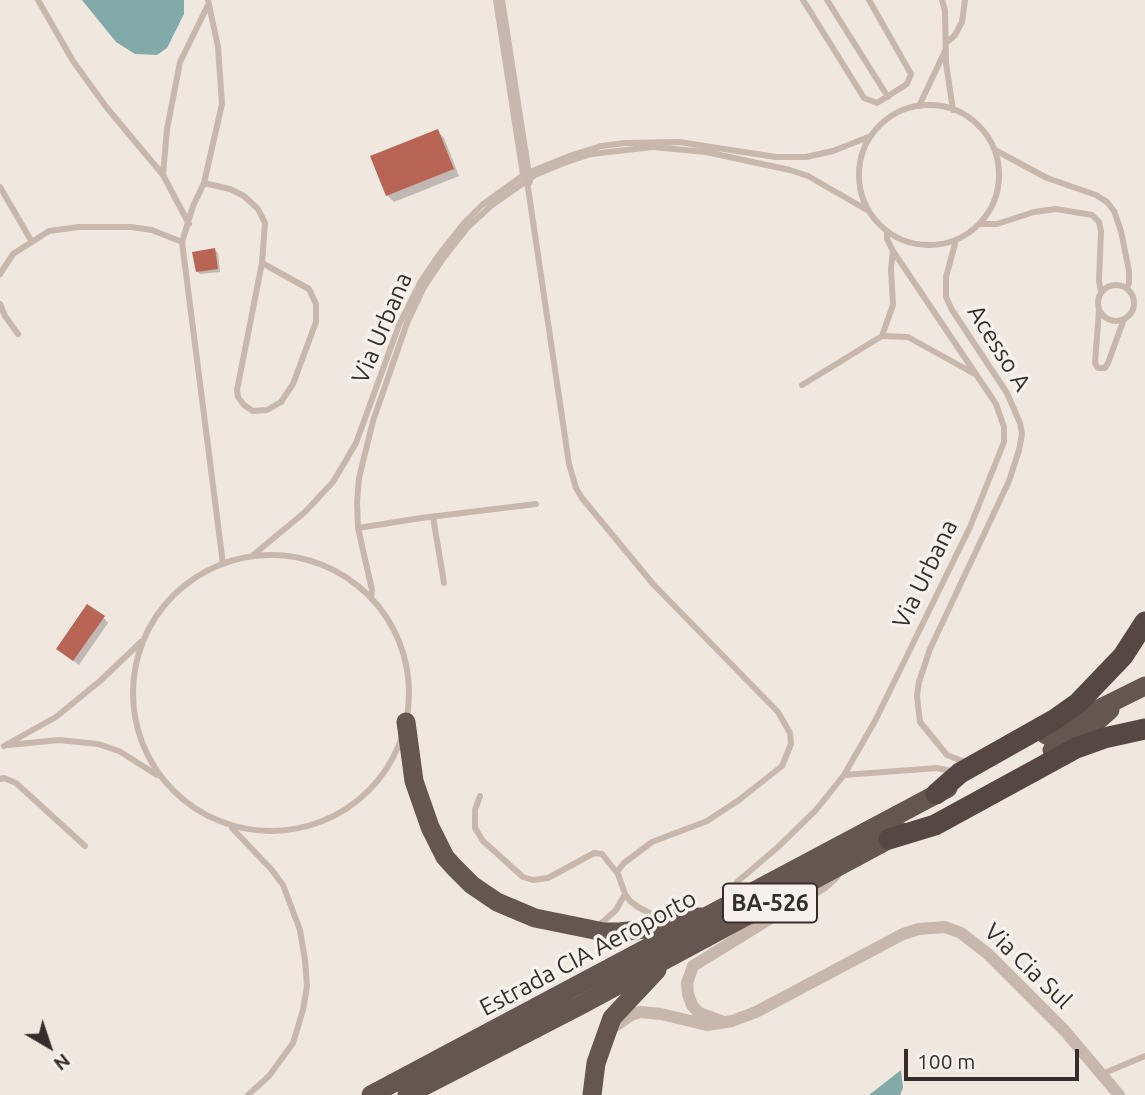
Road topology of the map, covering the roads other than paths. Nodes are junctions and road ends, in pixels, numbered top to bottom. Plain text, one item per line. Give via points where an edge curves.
1 (38, 0) edge
2 (499, 0) edge
3 (803, 0) edge
4 (827, 0) edge
5 (869, 0) edge
6 (942, 0) edge
7 (965, 0) edge
8 (208, 3) edge
9 (946, 46) junction
10 (888, 97) junction
11 (919, 106) junction
12 (953, 110) junction
13 (871, 136) junction
14 (994, 149) junction
15 (806, 158) junction
16 (803, 174) junction
17 (163, 175) junction
18 (526, 177) junction
19 (204, 183) junction
20 (0, 187) edge
21 (867, 210) junction
22 (189, 224) junction
23 (980, 224) junction
24 (887, 233) junction
25 (956, 240) junction
26 (32, 242) junction
27 (182, 242) junction
28 (893, 251) junction
29 (262, 263) junction
30 (0, 274) edge
31 (1126, 288) junction
32 (1101, 292) junction
33 (0, 304) edge
34 (1099, 310) junction
35 (1124, 319) junction
36 (18, 334) dead end
37 (882, 337) junction
38 (977, 375) junction
39 (802, 385) dead end
40 (536, 504) dead end
41 (433, 517) junction
42 (358, 528) junction
43 (252, 556) junction
44 (223, 564) junction
45 (444, 583) dead end
46 (371, 597) junction
47 (1145, 622) edge
48 (143, 640) junction
49 (1145, 686) edge
50 (1124, 697) junction
51 (407, 723) junction
52 (1145, 729) edge
53 (2, 747) edge
54 (966, 769) junction
55 (844, 775) junction
56 (159, 776) junction
57 (0, 779) edge
58 (936, 794) junction
59 (480, 796) dead end
60 (230, 826) junction
61 (889, 839) junction
62 (85, 846) dead end
63 (852, 859) junction
64 (617, 872) junction
65 (625, 894) junction
66 (717, 913) junction
67 (667, 922) junction
68 (592, 930) junction
69 (670, 957) junction
70 (732, 1021) junction
71 (605, 1034) junction
72 (1145, 1056) edge
73 (1102, 1074) junction
74 (247, 1095) edge
75 (371, 1095) edge
76 (407, 1095) edge
77 (592, 1095) edge
78 (1119, 1095) edge

1 - 17 lane via 73,61
2 - 18 street
3 - 10 lane via 864,98 877,103
4 - 10 lane
5 - 10 lane via 911,74 907,84
6 - 9 lane
7 - 9 lane via 962,22
8 - 17 lane via 180,62
8 - 19 lane via 218,47 222,104
9 - 11 lane
9 - 12 lane
11 - 12 lane
11 - 13 lane via 892,116
12 - 14 lane via 985,132
13 - 15 lane, Via Urbana
13 - 21 lane via 859,172
14 - 23 lane via 998,189
14 - 31 lane via 1047,178 1107,202 1124,243 1129,271
15 - 16 lane
15 - 18 lane, Via Urbana via 680,142 625,143 572,155
16 - 18 lane, Via Urbana via 716,154 653,147 591,154
16 - 21 lane, Via Urbana
17 - 22 lane
18 - 42 lane, Via Urbana via 468,228 424,287 373,421 359,478
18 - 43 lane, Via Urbana via 482,205 441,252 399,326 356,443 333,482
18 - 64 lane via 576,488 653,584 778,712 790,733 791,744 782,766 707,821 652,842
19 - 22 lane
19 - 29 lane via 230,189 258,209 265,223
20 - 26 lane
21 - 24 lane
22 - 27 lane
23 - 25 lane
23 - 32 lane via 1056,209 1092,215 1101,231
24 - 25 lane via 909,243 932,246
24 - 28 lane, Via Urbana
25 - 54 lane, Acesso A via 946,297 1007,393 1022,434 1009,481 919,682 920,722 947,755
26 - 27 lane via 49,231 131,227
26 - 30 lane via 13,254
27 - 44 lane
28 - 37 lane via 892,305
28 - 38 lane, Via Urbana
29 - 29 lane via 237,390 244,405 253,411 281,402 293,384 316,323 316,304 309,289
31 - 32 lane via 1113,285
31 - 35 lane via 1134,304
32 - 34 lane
33 - 36 lane
34 - 35 lane via 1112,321
34 - 35 lane via 1098,368 1108,363
37 - 38 lane via 908,337
37 - 39 lane
38 - 55 lane, Via Urbana via 1002,420 1000,457 875,721
40 - 41 lane
41 - 42 lane
41 - 45 lane
42 - 46 lane, Via Urbana
43 - 44 lane
43 - 46 lane via 278,555 329,567
44 - 48 lane via 190,582 162,608
46 - 51 lane via 388,618 408,668
47 - 54 highway via 1123,656 1078,703
48 - 53 lane via 56,717
48 - 56 lane via 132,696 135,724
49 - 50 highway, Estrada CIA Aeroporto / BA-526
50 - 58 highway, Estrada CIA Aeroporto / BA-526
50 - 61 highway, Estrada CIA Aeroporto / BA-526 via 1060,746
51 - 60 lane via 383,774 341,813 320,823 276,832
51 - 68 highway via 422,806 445,857 472,885 510,909
52 - 61 highway via 1076,748 935,825
53 - 56 lane via 59,740 98,744 119,751
54 - 55 lane
54 - 58 highway
55 - 66 lane, Via Urbana via 816,810 737,882
56 - 60 lane via 192,805
57 - 62 lane via 16,783
58 - 66 highway, Estrada CIA Aeroporto / BA-526
59 - 64 lane via 475,828 523,877 548,878 594,853 602,854
60 - 74 lane via 283,885 306,960 307,986 293,1043 269,1076
61 - 63 highway, Estrada CIA Aeroporto / BA-526
63 - 69 highway, Estrada CIA Aeroporto / BA-526
63 - 70 street via 823,886 694,965 687,983 692,1006 710,1018
64 - 65 lane
65 - 67 lane via 638,907
65 - 68 lane via 616,910
66 - 67 highway
66 - 75 highway, Estrada CIA Aeroporto / BA-526
67 - 68 highway via 620,932
69 - 71 highway via 619,1009
69 - 76 highway, Estrada CIA Aeroporto / BA-526
70 - 71 street, Via Cia Sul via 707,1025 640,1012
70 - 73 street, Via Cia Sul via 904,934 945,928 961,933 988,954
71 - 77 highway
72 - 73 lane
73 - 78 street, Via Cia Sul

